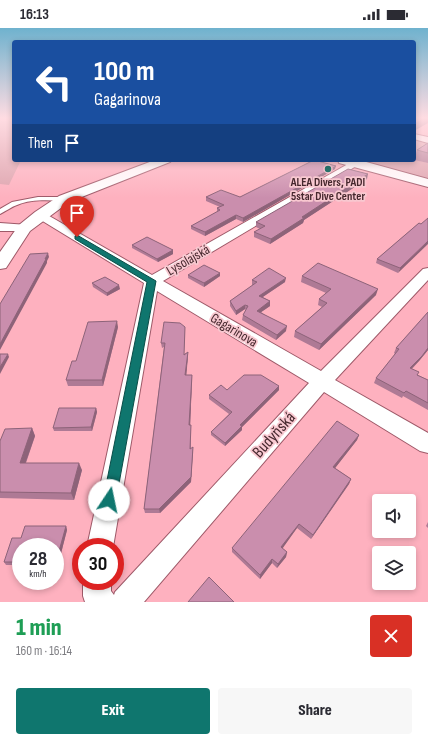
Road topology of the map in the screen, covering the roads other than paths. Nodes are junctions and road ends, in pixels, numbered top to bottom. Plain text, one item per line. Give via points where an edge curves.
1 (161, 162) edge
2 (349, 162) edge
3 (428, 183) edge
4 (64, 199) junction
5 (0, 212) edge
6 (40, 215) junction
7 (0, 227) edge
8 (24, 228) junction
9 (0, 264) edge
10 (428, 272) edge
11 (152, 281) junction
12 (322, 382) junction
13 (428, 444) edge
14 (102, 538) edge
15 (97, 590) edge
16 (102, 602) edge
17 (125, 602) edge

1 - 4 street
2 - 3 main road
2 - 11 street, Lysolajská
4 - 5 lane via 22,201 8,205
4 - 6 street
6 - 8 street
6 - 11 street, Gagarinova
7 - 8 street
8 - 9 street
10 - 12 street, Budyňská
11 - 12 street, Gagarinova
11 - 14 street, Lysolajská
12 - 13 street, Gagarinova
12 - 17 street, Budyňská
15 - 16 street via 97,596

